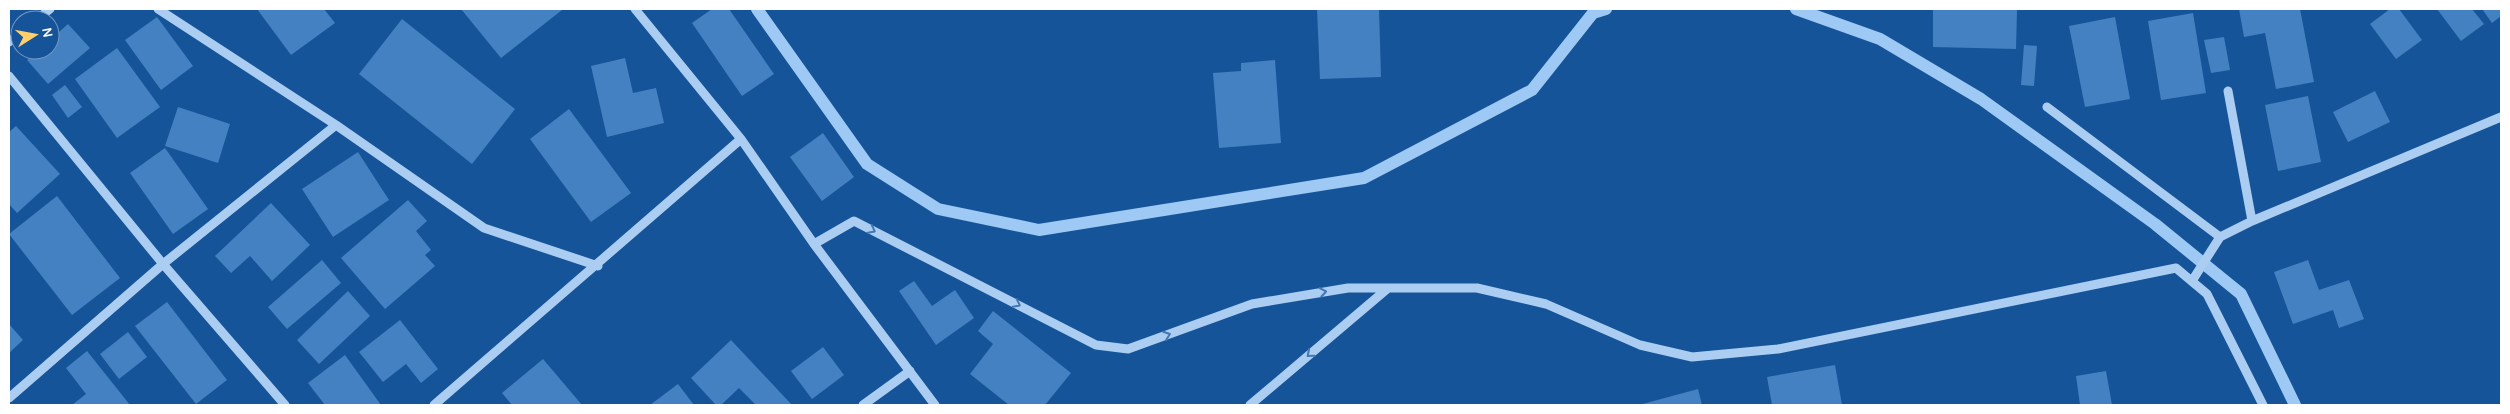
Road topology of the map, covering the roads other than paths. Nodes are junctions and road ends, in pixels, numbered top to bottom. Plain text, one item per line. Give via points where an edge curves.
1 (158, 9) edge
2 (635, 9) edge
3 (9, 76) edge
4 (2228, 91) dead end
5 (2047, 107) dead end
6 (2501, 117) edge
7 (336, 125) junction
8 (741, 139) junction
9 (2252, 221) junction
10 (2220, 237) junction
11 (814, 244) junction
12 (163, 264) junction
13 (598, 266) junction
14 (2192, 281) junction
15 (1387, 289) junction
16 (910, 371) junction
17 (9, 398) edge
18 (285, 405) edge
19 (434, 405) edge
20 (863, 405) edge
21 (936, 405) edge
22 (1250, 405) edge
23 (2263, 405) edge

1 - 7 street
2 - 8 street
3 - 12 street
4 - 9 street
5 - 10 street
6 - 9 street
7 - 12 street
7 - 13 street via 484,228
8 - 11 street
8 - 13 street
9 - 10 street
10 - 14 street
11 -> 15 street via 854,221 1096,345 1128,349 1252,304 1348,288
11 - 16 street
12 - 17 street
12 - 18 street
13 - 19 street
14 - 15 street via 2176,268 1778,349 1692,357 1640,345 1546,304 1478,288
14 - 23 street via 2207,294
15 -> 22 street
16 - 20 street
16 - 21 street

